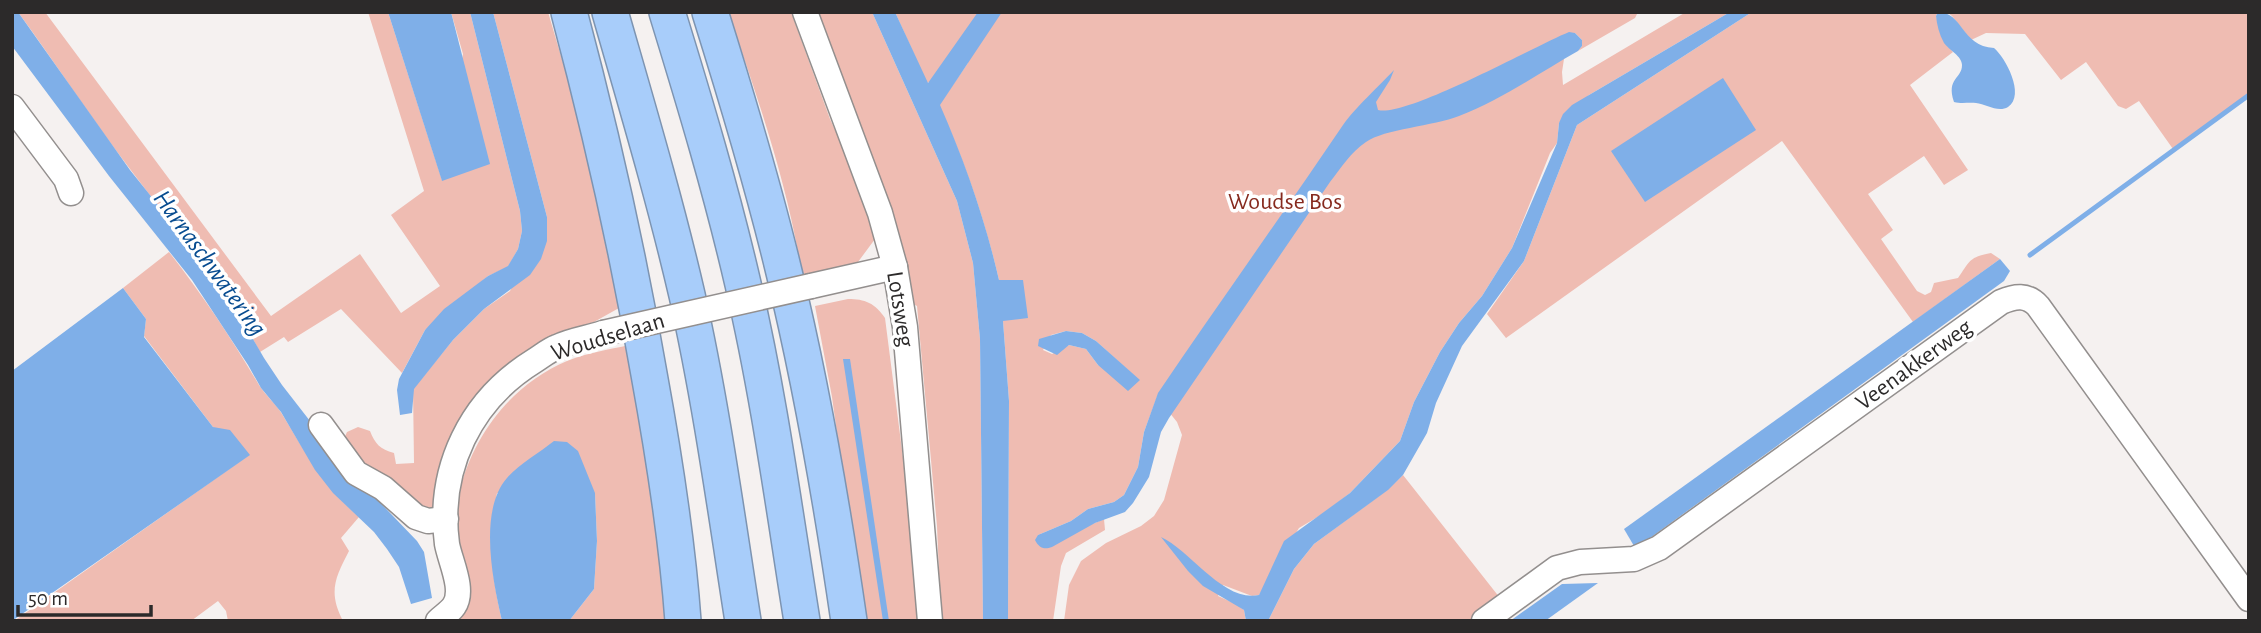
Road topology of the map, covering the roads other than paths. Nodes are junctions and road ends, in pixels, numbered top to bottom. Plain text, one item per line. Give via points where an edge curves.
1 (569, 12) edge
2 (610, 12) edge
3 (667, 12) edge
4 (710, 12) edge
5 (805, 12) edge
6 (12, 107) edge
7 (71, 193) dead end
8 (895, 267) junction
9 (642, 334) junction
10 (321, 425) dead end
11 (446, 519) junction
12 (2249, 599) edge
13 (438, 621) edge
14 (683, 621) edge
15 (707, 621) edge
16 (743, 621) edge
17 (802, 621) edge
18 (849, 621) edge
19 (930, 621) edge
20 (1485, 621) edge

1 - 9 highway via 614,192
2 - 16 highway via 687,297
3 - 17 highway via 713,162 744,287
4 - 18 highway via 785,274 829,493
5 - 8 street, Lotsweg via 880,213
6 - 7 street via 66,179
8 - 11 street, Woudselaan, bridge via 557,347 516,372 481,407 450,475
8 - 19 street, Lotsweg via 905,327
9 - 14 highway via 664,456
9 - 15 highway via 668,397
10 - 11 street via 356,473 383,488 416,517
11 - 13 street, Woudselaan via 458,588 455,605
12 - 20 street, Veenakkerweg via 2038,306 2024,297 2001,302 1659,548 1634,559 1558,568

